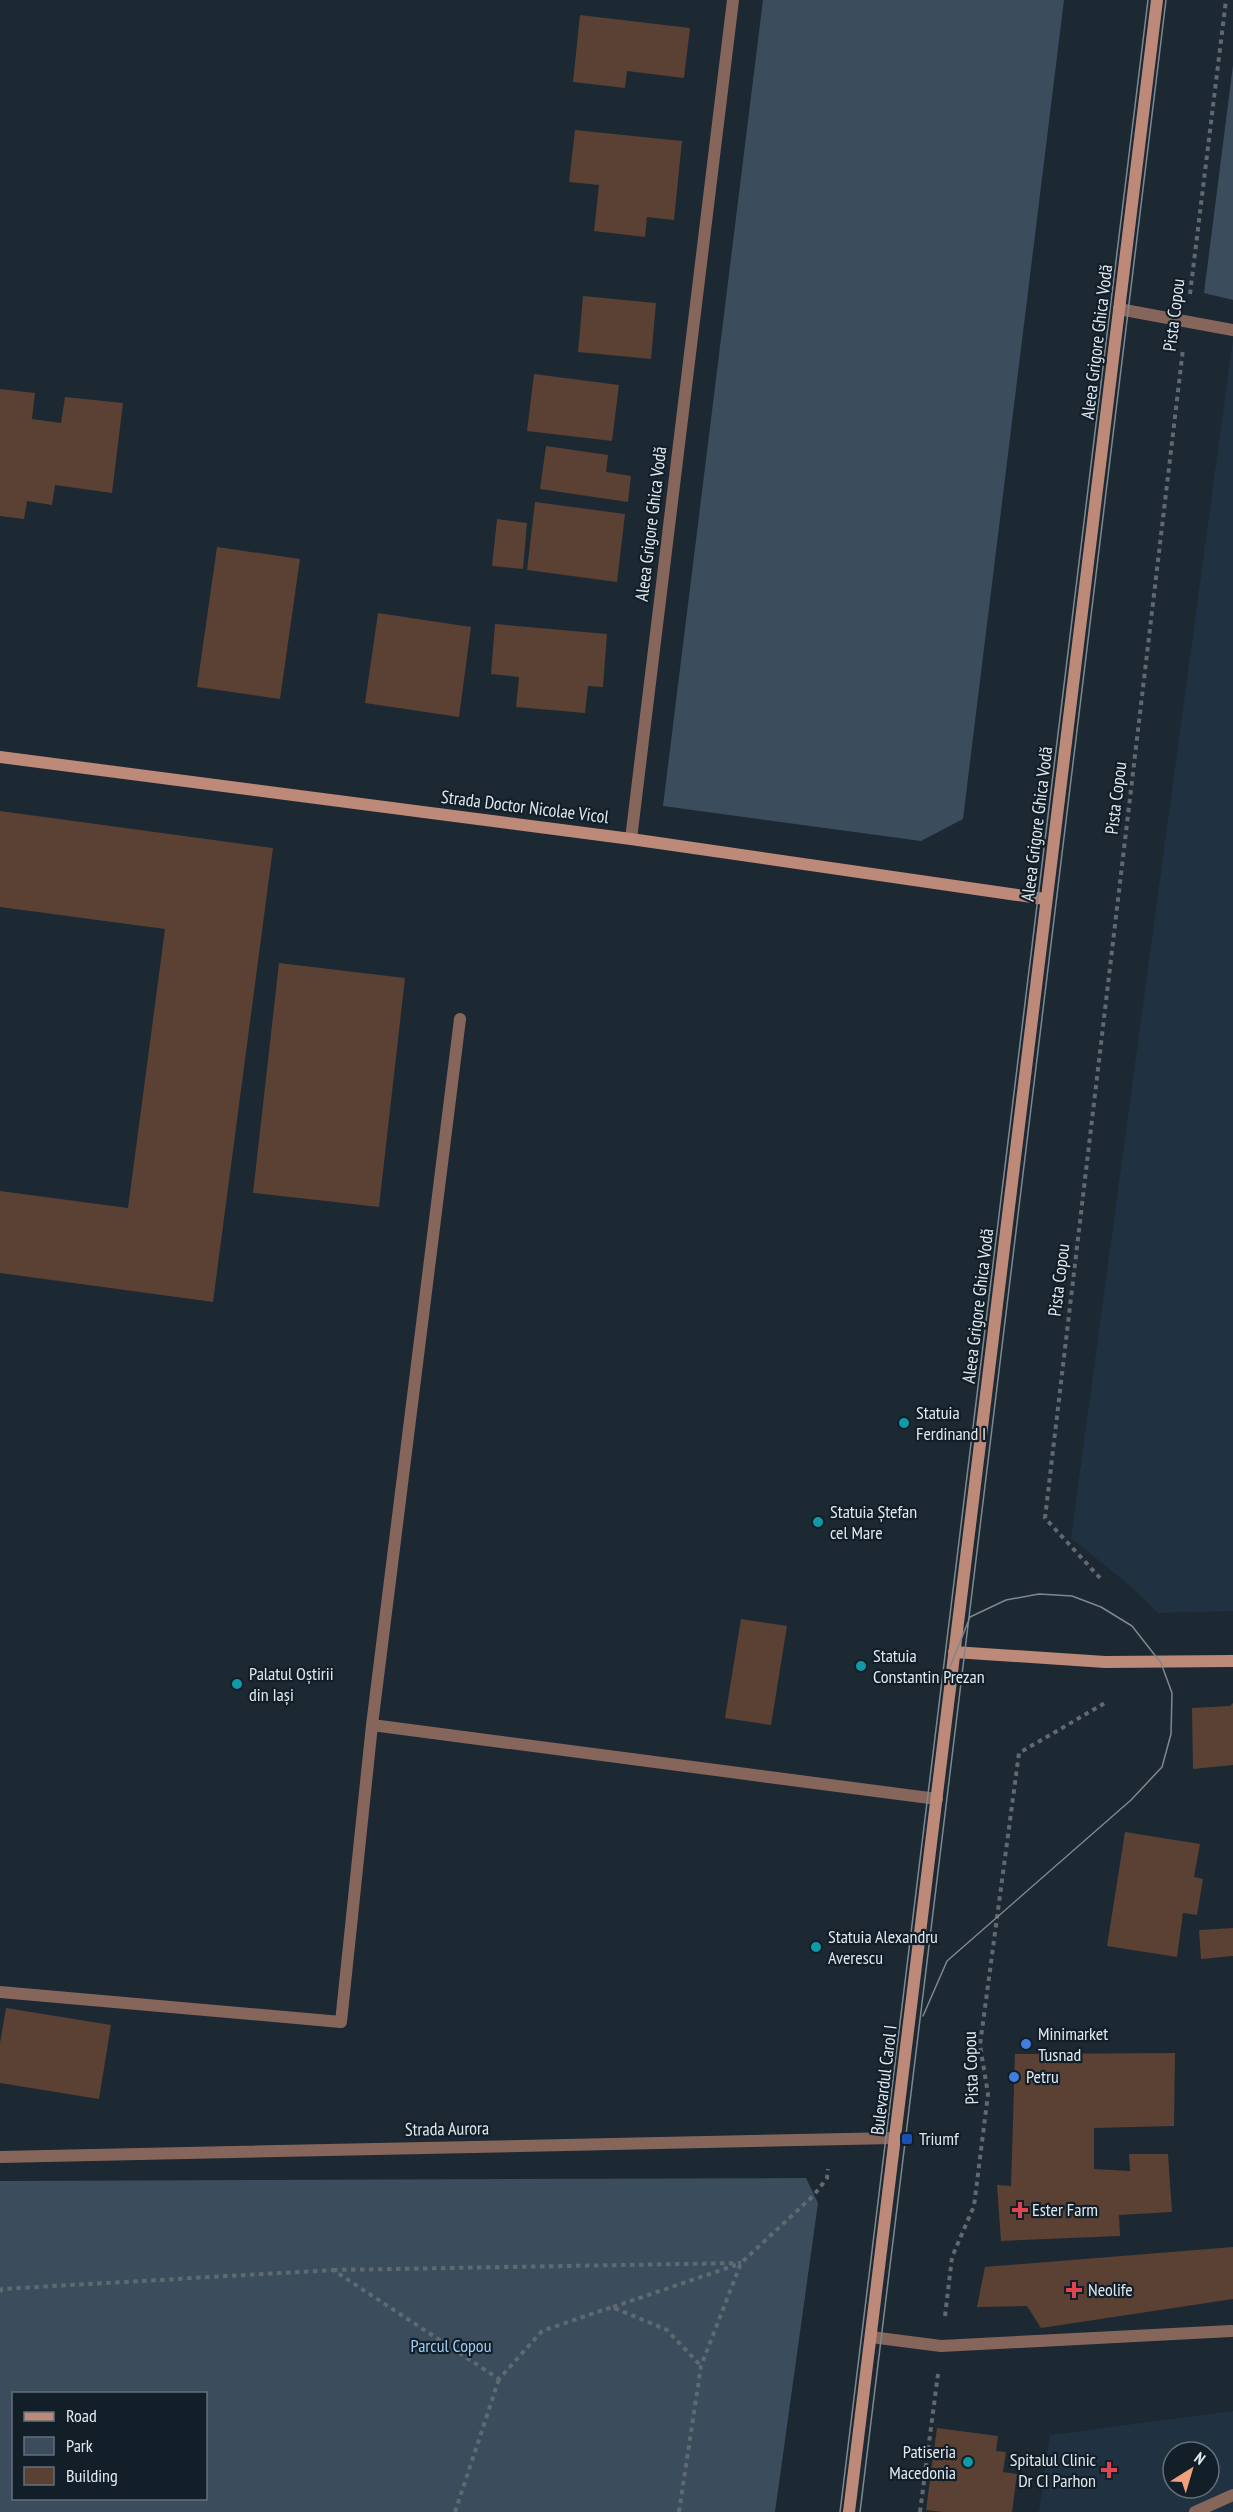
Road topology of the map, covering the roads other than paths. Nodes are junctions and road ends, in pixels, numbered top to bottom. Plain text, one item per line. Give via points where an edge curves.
1 (733, 0) edge
2 (1157, 0) edge
3 (1119, 309) junction
4 (1233, 330) edge
5 (0, 757) edge
6 (631, 839) junction
7 (1045, 899) junction
8 (460, 1019) dead end
9 (954, 1652) junction
10 (1233, 1661) edge
11 (372, 1725) junction
12 (937, 1799) junction
13 (0, 1992) edge
14 (895, 2138) junction
15 (0, 2157) edge
16 (1231, 2331) dead end
17 (871, 2337) junction
18 (1233, 2495) edge
19 (849, 2512) edge
20 (1195, 2512) edge

1 - 6 street, Aleea Grigore Ghica Vodă
2 - 3 main road, Aleea Grigore Ghica Vodă
3 - 4 street
3 - 7 main road, Aleea Grigore Ghica Vodă
5 - 6 main road, Strada Doctor Nicolae Vicol
6 - 7 main road, Strada Doctor Nicolae Vicol
7 - 9 main road, Aleea Grigore Ghica Vodă
8 - 11 street
9 - 10 main road via 1105,1662
9 - 12 main road, Bulevardul Carol I
11 - 12 street
11 - 13 street via 341,2022
12 - 14 main road, Bulevardul Carol I
14 - 15 street, Strada Aurora
14 - 17 main road, Bulevardul Carol I
16 - 17 street via 941,2346
17 - 19 main road, Bulevardul Carol I
18 - 20 street

